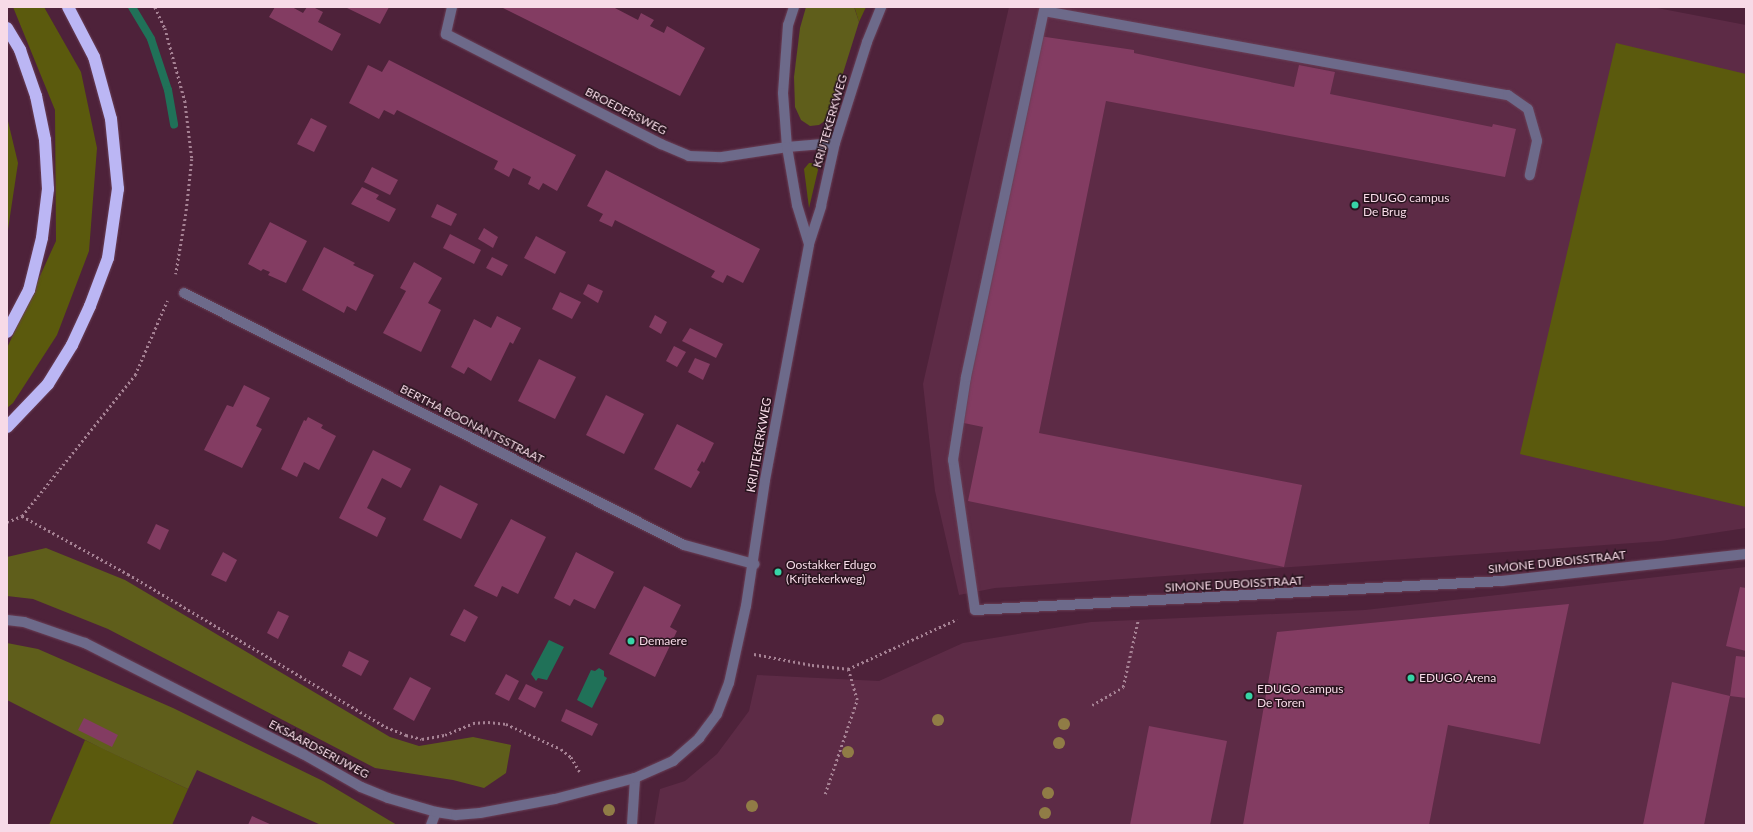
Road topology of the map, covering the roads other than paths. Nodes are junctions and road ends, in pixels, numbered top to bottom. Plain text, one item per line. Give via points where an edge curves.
1 (68, 7) edge
2 (452, 7) edge
3 (794, 7) edge
4 (881, 7) edge
5 (7, 28) edge
6 (835, 143) junction
7 (787, 147) junction
8 (1530, 175) dead end
9 (810, 244) junction
10 (184, 293) road end
11 (7, 332) edge
12 (7, 427) edge
13 (1746, 554) edge
14 (754, 564) junction
15 (7, 620) edge
16 (736, 651) joint
17 (635, 778) junction
18 (436, 812) junction
19 (431, 825) edge
20 (632, 825) edge

1 - 12 highway via 94,57 111,119 118,189 108,258 72,345 48,384
2 - 7 street, BROEDERSWEG via 446,34 690,156 722,157
3 - 7 street, KRIJTEKERKWEG via 788,25 783,93
4 - 6 street, KRIJTEKERKWEG via 867,42
5 - 11 highway via 20,50 36,96 45,140 48,189 42,238 29,290
6 - 7 street, BROEDERSWEG
6 - 9 street, KRIJTEKERKWEG
7 - 9 street, KRIJTEKERKWEG via 797,205
8 - 13 street, SIMONE DUBOISSTRAAT via 1536,141 1528,109 1508,95 1044,11 966,376 954,460 975,610 1502,581
9 - 14 street, KRIJTEKERKWEG via 765,480
10 - 14 street, BERTHA BOONANTSSTRAAT via 684,545
14 - 16 street, KRIJTEKERKWEG
15 - 18 street, EKSAARDSERIJWEG via 24,622 85,643 303,754 361,787
16 - 17 street, EKSAARDSERIJWEG via 729,683 716,714 700,738 673,761
17 - 18 street, EKSAARDSERIJWEG via 587,792 480,813 456,815
17 - 20 street
18 - 19 street

